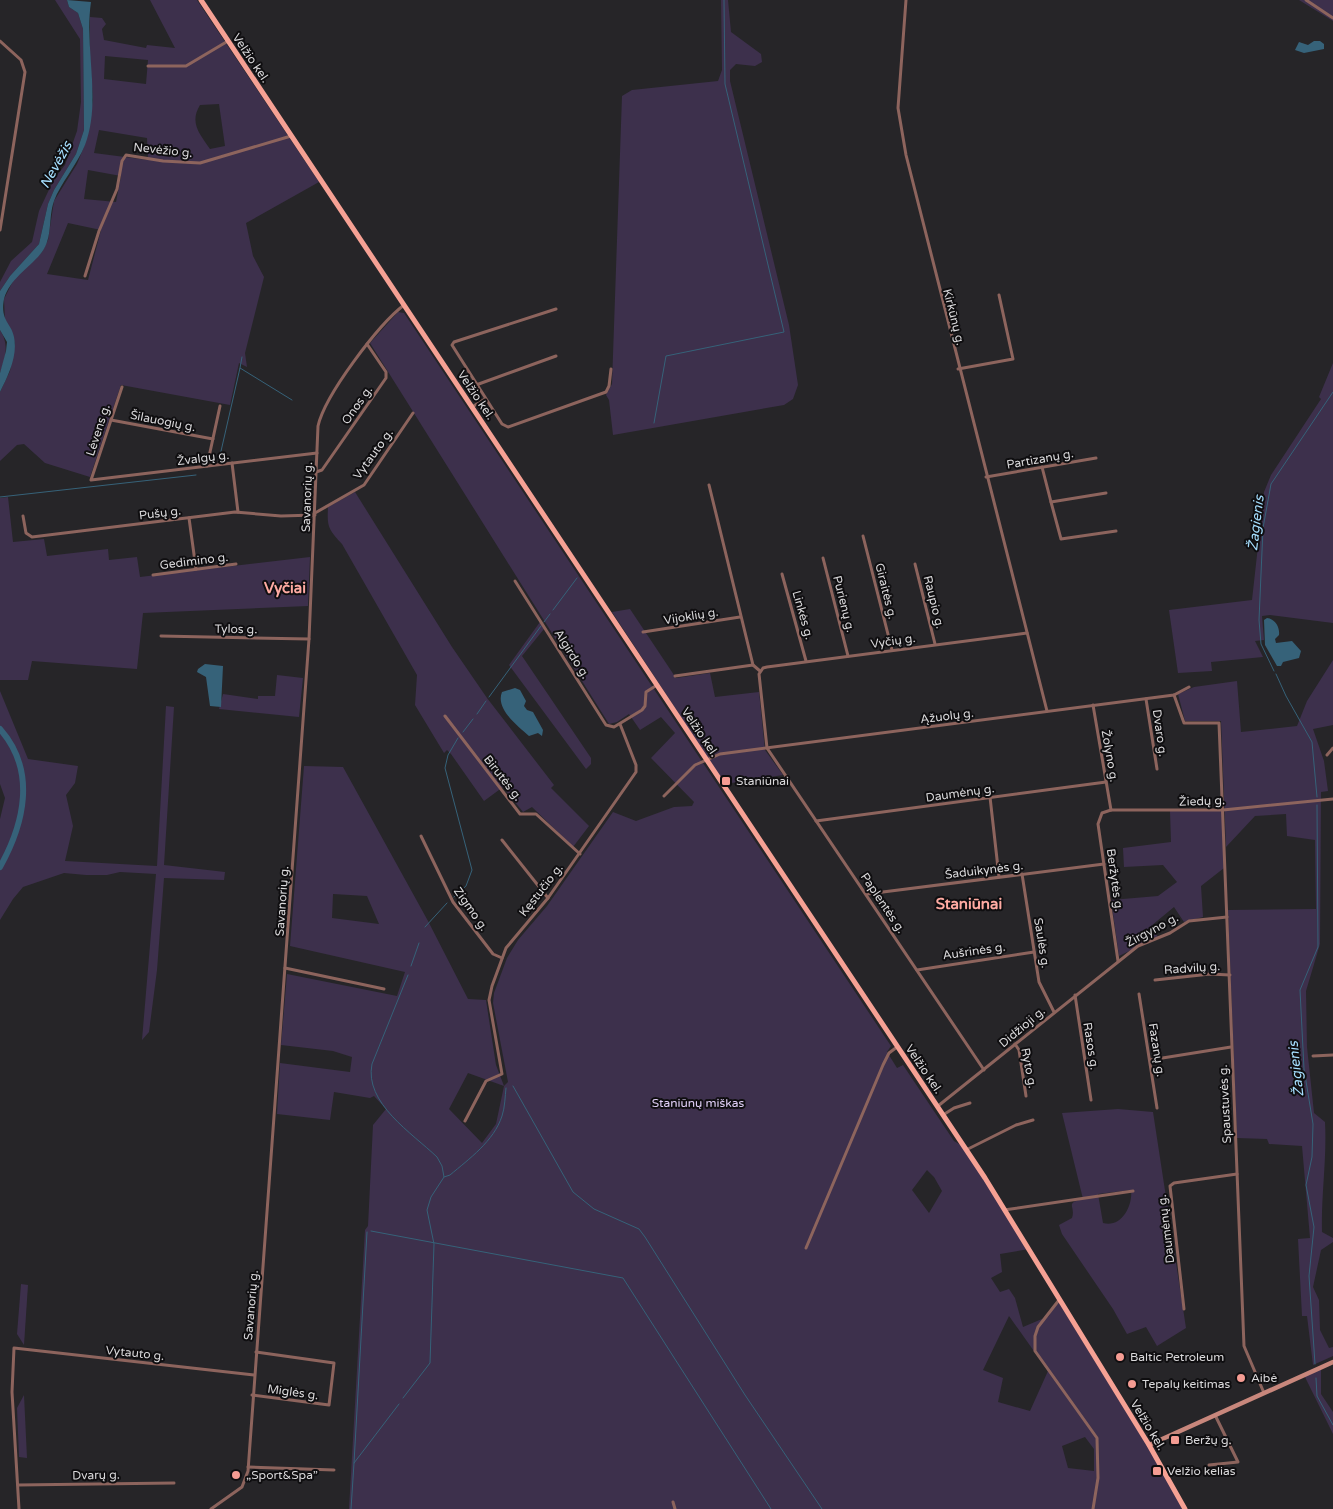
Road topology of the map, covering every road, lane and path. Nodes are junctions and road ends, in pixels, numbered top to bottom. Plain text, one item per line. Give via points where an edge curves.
1 (201, 0) edge
2 (906, 0) edge
3 (1306, 0) edge
4 (1333, 18) edge
5 (0, 41) edge
6 (228, 41) junction
7 (148, 66) dead end
8 (291, 136) junction
9 (0, 230) edge
10 (86, 276) dead end
11 (998, 295) dead end
12 (404, 305) junction
13 (556, 309) dead end
14 (367, 344) junction
15 (556, 356) dead end
16 (611, 369) dead end
17 (958, 369) junction
18 (476, 385) junction
19 (122, 386) dead end
20 (485, 399) junction
21 (220, 406) dead end
22 (472, 407) junction
23 (413, 413) dead end
24 (111, 420) junction
25 (213, 439) junction
26 (317, 453) junction
27 (1096, 458) dead end
28 (232, 463) junction
29 (207, 466) junction
30 (1042, 467) junction
31 (316, 472) junction
32 (986, 477) junction
33 (91, 480) joint
34 (709, 485) dead end
35 (1106, 493) dead end
36 (1051, 502) junction
37 (238, 512) junction
38 (315, 514) junction
39 (23, 516) dead end
40 (190, 518) junction
41 (1116, 531) dead end
42 (863, 536) dead end
43 (823, 558) dead end
44 (236, 564) dead end
45 (915, 564) dead end
46 (196, 570) junction
47 (153, 574) dead end
48 (782, 574) dead end
49 (515, 581) dead end
50 (740, 617) junction
51 (644, 632) dead end
52 (1027, 633) junction
53 (161, 636) dead end
54 (310, 639) junction
55 (935, 644) junction
56 (892, 650) junction
57 (848, 656) junction
58 (806, 662) junction
59 (753, 665) junction
60 (760, 671) junction
61 (675, 676) dead end
62 (657, 685) junction
63 (1189, 687) dead end
64 (1174, 695) junction
65 (1146, 699) junction
66 (1093, 705) junction
67 (1047, 712) junction
68 (445, 716) dead end
69 (620, 724) junction
70 (767, 748) junction
71 (1333, 748) edge
72 (1327, 755) dead end
73 (706, 759) junction
74 (1156, 769) dead end
75 (1106, 782) junction
76 (664, 796) dead end
77 (990, 797) junction
78 (1333, 799) edge
79 (1111, 810) junction
80 (1223, 810) junction
81 (816, 821) junction
82 (421, 836) dead end
83 (502, 840) dead end
84 (580, 854) junction
85 (1104, 864) junction
86 (1022, 874) junction
87 (999, 877) junction
88 (867, 894) junction
89 (548, 898) junction
90 (1227, 917) junction
91 (1034, 952) junction
92 (502, 958) junction
93 (1118, 961) junction
94 (285, 968) junction
95 (917, 970) junction
96 (1230, 975) junction
97 (1155, 980) dead end
98 (384, 989) dead end
99 (1139, 994) dead end
100 (1075, 995) junction
101 (1054, 1012) junction
102 (1015, 1044) junction
103 (897, 1046) junction
104 (1231, 1047) junction
105 (1333, 1055) edge
106 (1313, 1056) dead end
107 (1150, 1060) junction
108 (984, 1070) junction
109 (1026, 1096) dead end
110 (1091, 1100) dead end
111 (970, 1103) dead end
112 (937, 1106) junction
113 (1157, 1108) dead end
114 (943, 1116) junction
115 (1033, 1120) dead end
116 (465, 1121) dead end
117 (966, 1150) junction
118 (1237, 1174) junction
119 (1133, 1191) dead end
120 (1004, 1210) junction
121 (806, 1248) dead end
122 (1060, 1299) junction
123 (1184, 1309) dead end
124 (256, 1352) junction
125 (1333, 1362) edge
126 (254, 1375) junction
127 (1264, 1393) junction
128 (252, 1396) junction
129 (1215, 1416) junction
130 (1149, 1446) junction
131 (1209, 1465) dead end
132 (248, 1467) junction
133 (334, 1470) dead end
134 (174, 1483) dead end
135 (18, 1485) junction
136 (673, 1502) dead end
137 (19, 1509) edge
138 (211, 1509) edge
139 (675, 1509) edge
140 (1093, 1509) edge
141 (1185, 1509) edge

1 - 6 main road, Velžio kel.
2 - 17 street, Kirkūnų g. via 899,87 900,128
3 - 4 street
5 - 9 street via 21,60 25,72
6 - 7 street via 186,66
6 - 8 main road, Velžio kel.
8 - 10 street, Nevėžio g. via 200,163 126,155
8 - 12 main road, Velžio kel.
11 - 17 street via 1014,359
12 - 14 street, Savanorių g.
12 - 22 main road, Velžio kel.
13 - 18 street via 453,343 452,348
14 - 26 street, Savanorių g. via 320,416
14 - 31 street, Onos g. via 386,372 386,378 322,470
15 - 18 street
16 - 20 street via 606,392 505,427
17 - 32 street, Kirkūnų g.
18 - 20 street
19 - 24 street, Lėvens g.
20 - 22 street
21 - 25 street
22 - 62 main road, Velžio kel.
23 - 38 street, Vytauto g. via 364,485
24 - 25 street, Šilauogių g.
24 - 33 street, Lėvens g.
25 - 29 street
26 - 28 street, Žvalgų g.
26 - 31 street, Savanorių g.
27 - 30 street, Partizanų g.
28 - 29 street, Žvalgų g.
28 - 37 street
29 - 33 street, Žvalgų g.
30 - 32 street, Partizanų g.
30 - 36 street
31 - 38 street, Savanorių g.
32 - 52 street, Kirkūnų g.
34 - 50 street
35 - 36 street
36 - 41 street via 1060,539
37 - 38 street, Pušų g. via 281,516
37 - 40 street, Pušų g.
38 - 54 street, Savanorių g.
39 - 40 street, Pušų g. via 26,533 32,536
40 - 46 street
42 - 56 street, Giraitės g.
43 - 57 street, Purienų g.
44 - 46 street, Gedimino g.
45 - 55 street, Raupio g.
46 - 47 street, Gedimino g.
48 - 58 street, Linkės g.
49 - 69 street, Algirdo g. via 604,722 611,727
50 - 51 street, Vijoklių g.
50 - 59 street
52 - 55 street, Vyčių g.
52 - 67 street
53 - 54 street, Tylos g.
54 - 94 street, Savanorių g.
55 - 56 street, Vyčių g.
56 - 57 street, Vyčių g.
57 - 58 street, Vyčių g.
58 - 60 street, Vyčių g. via 767,666
59 - 60 street
59 - 61 street
60 - 70 street
62 - 69 street via 646,692 644,709
62 - 73 main road, Velžio kel.
63 - 64 street, Ąžuolų g.
64 - 65 street, Ąžuolų g.
64 - 80 street, Spaustuvės g. via 1184,723 1220,723
65 - 66 street, Ąžuolų g.
65 - 74 street, Dvaro g.
66 - 67 street, Ąžuolų g.
66 - 75 street, Žolyno g.
67 - 70 street, Ąžuolų g.
68 - 84 street, Birutės g. via 520,814 536,814
69 - 84 street, Kęstučio g. via 635,761 636,772
70 - 73 street, Ąžuolų g.
70 - 81 street, Paplentės g.
71 - 72 street
73 - 76 street
73 - 103 main road, Velžio kel.
75 - 77 street, Daumėnų g.
75 - 79 street, Žolyno g.
77 - 81 street, Daumėnų g.
77 - 87 street
78 - 80 street, Žiedų g.
79 - 80 street, Žiedų g.
79 - 85 street, Beržytės g. via 1102,813 1098,821
80 - 90 street, Spaustuvės g.
81 - 88 street, Paplentės g.
82 - 92 street, Zigmo g. via 453,902 493,954
83 - 89 street
84 - 89 street, Kęstučio g.
85 - 86 street, Šaduikynės g.
85 - 93 street, Beržytės g.
86 - 87 street, Šaduikynės g.
86 - 91 street, Saulės g.
87 - 88 street, Šaduikynės g.
88 - 95 street, Paplentės g.
89 - 92 street, Kęstučio g. via 512,940
90 - 93 street, Žirgyno g. via 1189,921 1138,946
90 - 96 street, Spaustuvės g.
91 - 95 street, Aušrinės g.
91 - 101 street, Saulės g. via 1042,990
92 - 116 street, Kęstučio g. via 489,1000 502,1074 486,1081
93 - 100 street, Didžioji g.
94 - 98 street
94 - 124 street, Savanorių g.
95 - 108 street, Paplentės g.
96 - 97 street, Radvilų g.
96 - 104 street, Spaustuvės g.
99 - 107 street, Fazanų g.
100 - 101 street, Didžioji g.
100 - 110 street, Rasos g.
101 - 102 street, Didžioji g.
102 - 108 street, Didžioji g.
102 - 109 street, Ryto g. via 1019,1050
103 - 112 main road, Velžio kel.
103 - 121 street via 883,1065
104 - 107 street
104 - 118 street, Spaustuvės g.
105 - 106 street
107 - 113 street, Fazanų g.
108 - 112 street, Didžioji g.
111 - 114 street
112 - 114 main road, Velžio kel.
114 - 117 main road, Velžio kel.
115 - 117 street via 1016,1124
117 - 120 main road, Velžio kel.
118 - 123 street, Daumėnų g. via 1170,1186
118 - 127 street, Spaustuvės g. via 1244,1346
119 - 120 street
120 - 122 main road, Velžio kel.
122 - 130 main road, Velžio kel.
122 - 140 street via 1038,1327 1035,1351 1097,1438 1098,1478
124 - 126 street, Savanorių g.
124 - 128 street, Miglės g. via 334,1363 334,1372 329,1405
125 - 127 main road
126 - 128 street, Savanorių g.
126 - 135 street, Vytauto g. via 14,1348 12,1392
127 - 129 main road
128 - 132 street, Savanorių g.
129 - 130 main road
129 - 131 street via 1238,1462
130 - 141 main road, Velžio kel.
132 - 133 street
132 - 138 street, Savanorių g. via 242,1487
134 - 135 street, Dvarų g.
135 - 137 street
136 - 139 street

